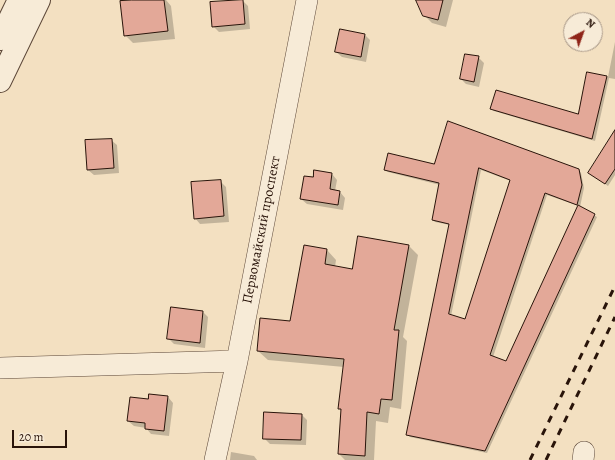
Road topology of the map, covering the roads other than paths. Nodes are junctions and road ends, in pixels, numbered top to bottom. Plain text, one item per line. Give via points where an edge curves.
1 (19, 0) edge
2 (39, 0) edge
3 (306, 0) edge
4 (0, 39) edge
5 (0, 81) edge
6 (237, 361) junction
7 (0, 368) edge
8 (215, 460) edge

1 - 4 street
2 - 5 street
3 - 6 street, Первомайский проспект
6 - 7 street
6 - 8 street, Первомайский проспект

